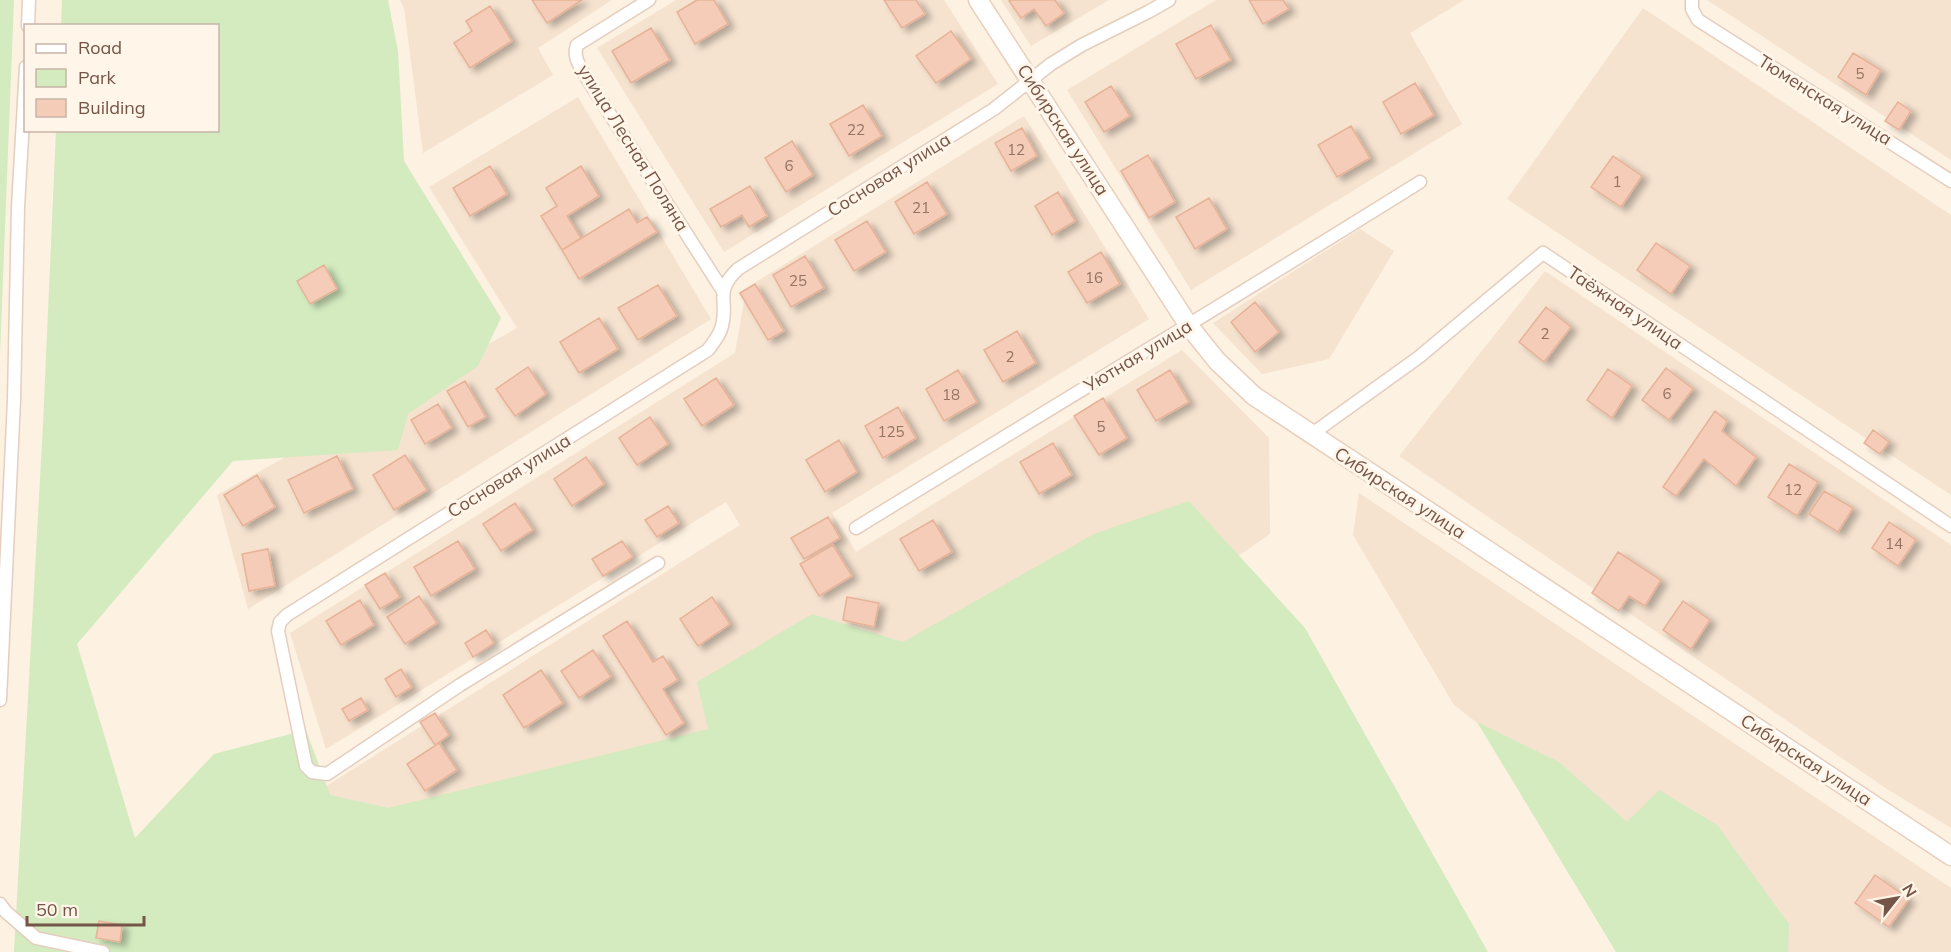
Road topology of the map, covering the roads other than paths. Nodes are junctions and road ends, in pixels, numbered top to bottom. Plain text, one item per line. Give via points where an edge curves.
1 (29, 0) edge
2 (649, 0) edge
3 (978, 0) edge
4 (1169, 0) edge
5 (1692, 0) edge
6 (28, 24) edge
7 (1031, 80) junction
8 (24, 102) edge
9 (1951, 181) edge
10 (1420, 182) dead end
11 (723, 291) junction
12 (1189, 326) junction
13 (1312, 434) junction
14 (1951, 526) edge
15 (856, 528) dead end
16 (658, 563) dead end
17 (0, 700) edge
18 (1951, 856) edge
19 (0, 904) edge
20 (103, 952) edge

1 - 6 street
2 - 11 street, улица Лесная Поляна via 577,45 576,59
3 - 7 street, Сибирская улица
4 - 7 street, Сосновая улица via 1082,45
5 - 9 street, Тюменская улица via 1698,20
7 - 11 street, Сосновая улица via 994,109 738,269
7 - 12 street, Сибирская улица
8 - 17 street
10 - 12 street, Уютная улица
11 - 16 street, Сосновая улица via 723,325 708,350 280,622 278,631 306,766 312,772 327,774 459,685
12 - 13 street, Сибирская улица via 1217,361 1254,396
12 - 15 street, Уютная улица
13 - 14 street, Таёжная улица via 1419,357 1543,253
13 - 18 street, Сибирская улица
19 - 20 street via 36,938

